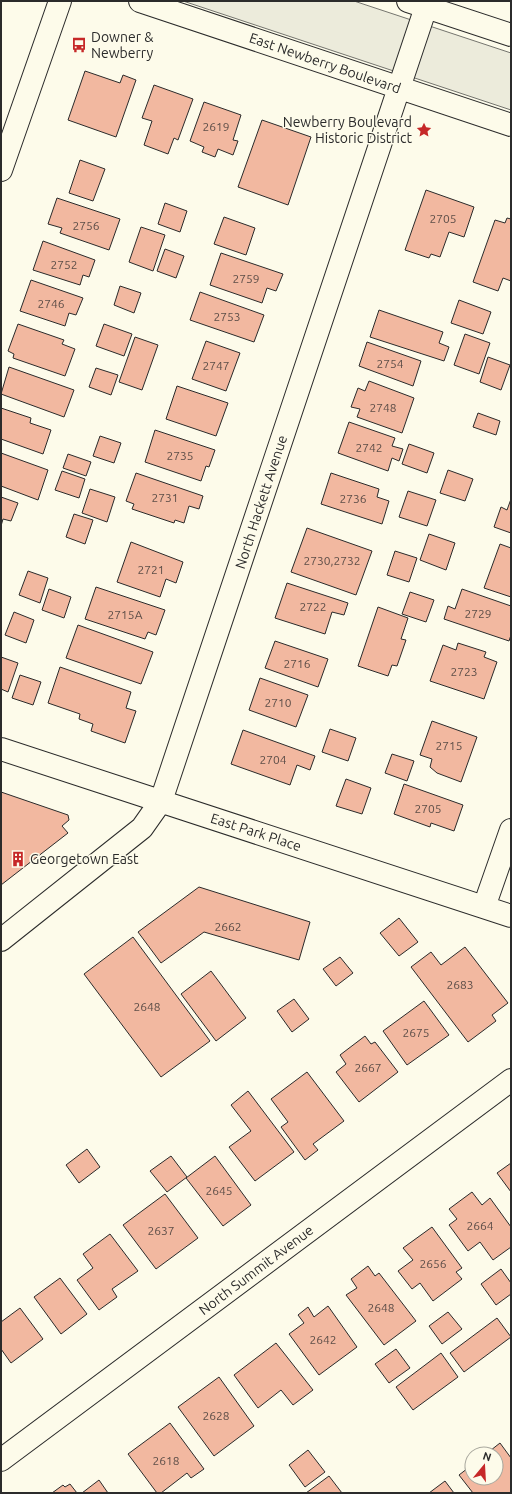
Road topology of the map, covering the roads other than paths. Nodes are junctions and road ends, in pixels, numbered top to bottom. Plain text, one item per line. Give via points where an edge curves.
1 (60, 1) edge
2 (140, 1) edge
3 (420, 3) edge
4 (511, 35) edge
5 (398, 88) junction
6 (511, 125) edge
7 (1, 170) edge
8 (1, 748) edge
9 (162, 801) junction
10 (511, 830) edge
11 (484, 907) junction
12 (511, 916) edge
13 (1, 940) edge
14 (511, 1080) edge
15 (1, 1460) edge

1 - 7 street
2 - 5 street, East Newberry Boulevard
3 - 4 street
3 - 5 street, North Hackett Avenue
5 - 6 street, East Newberry Boulevard
5 - 9 street, North Hackett Avenue
8 - 9 street, East Park Place
9 - 11 street, East Park Place
9 - 13 street, North Hackett Avenue via 142,828
10 - 11 street
11 - 12 street, East Park Place
14 - 15 street, North Summit Avenue

